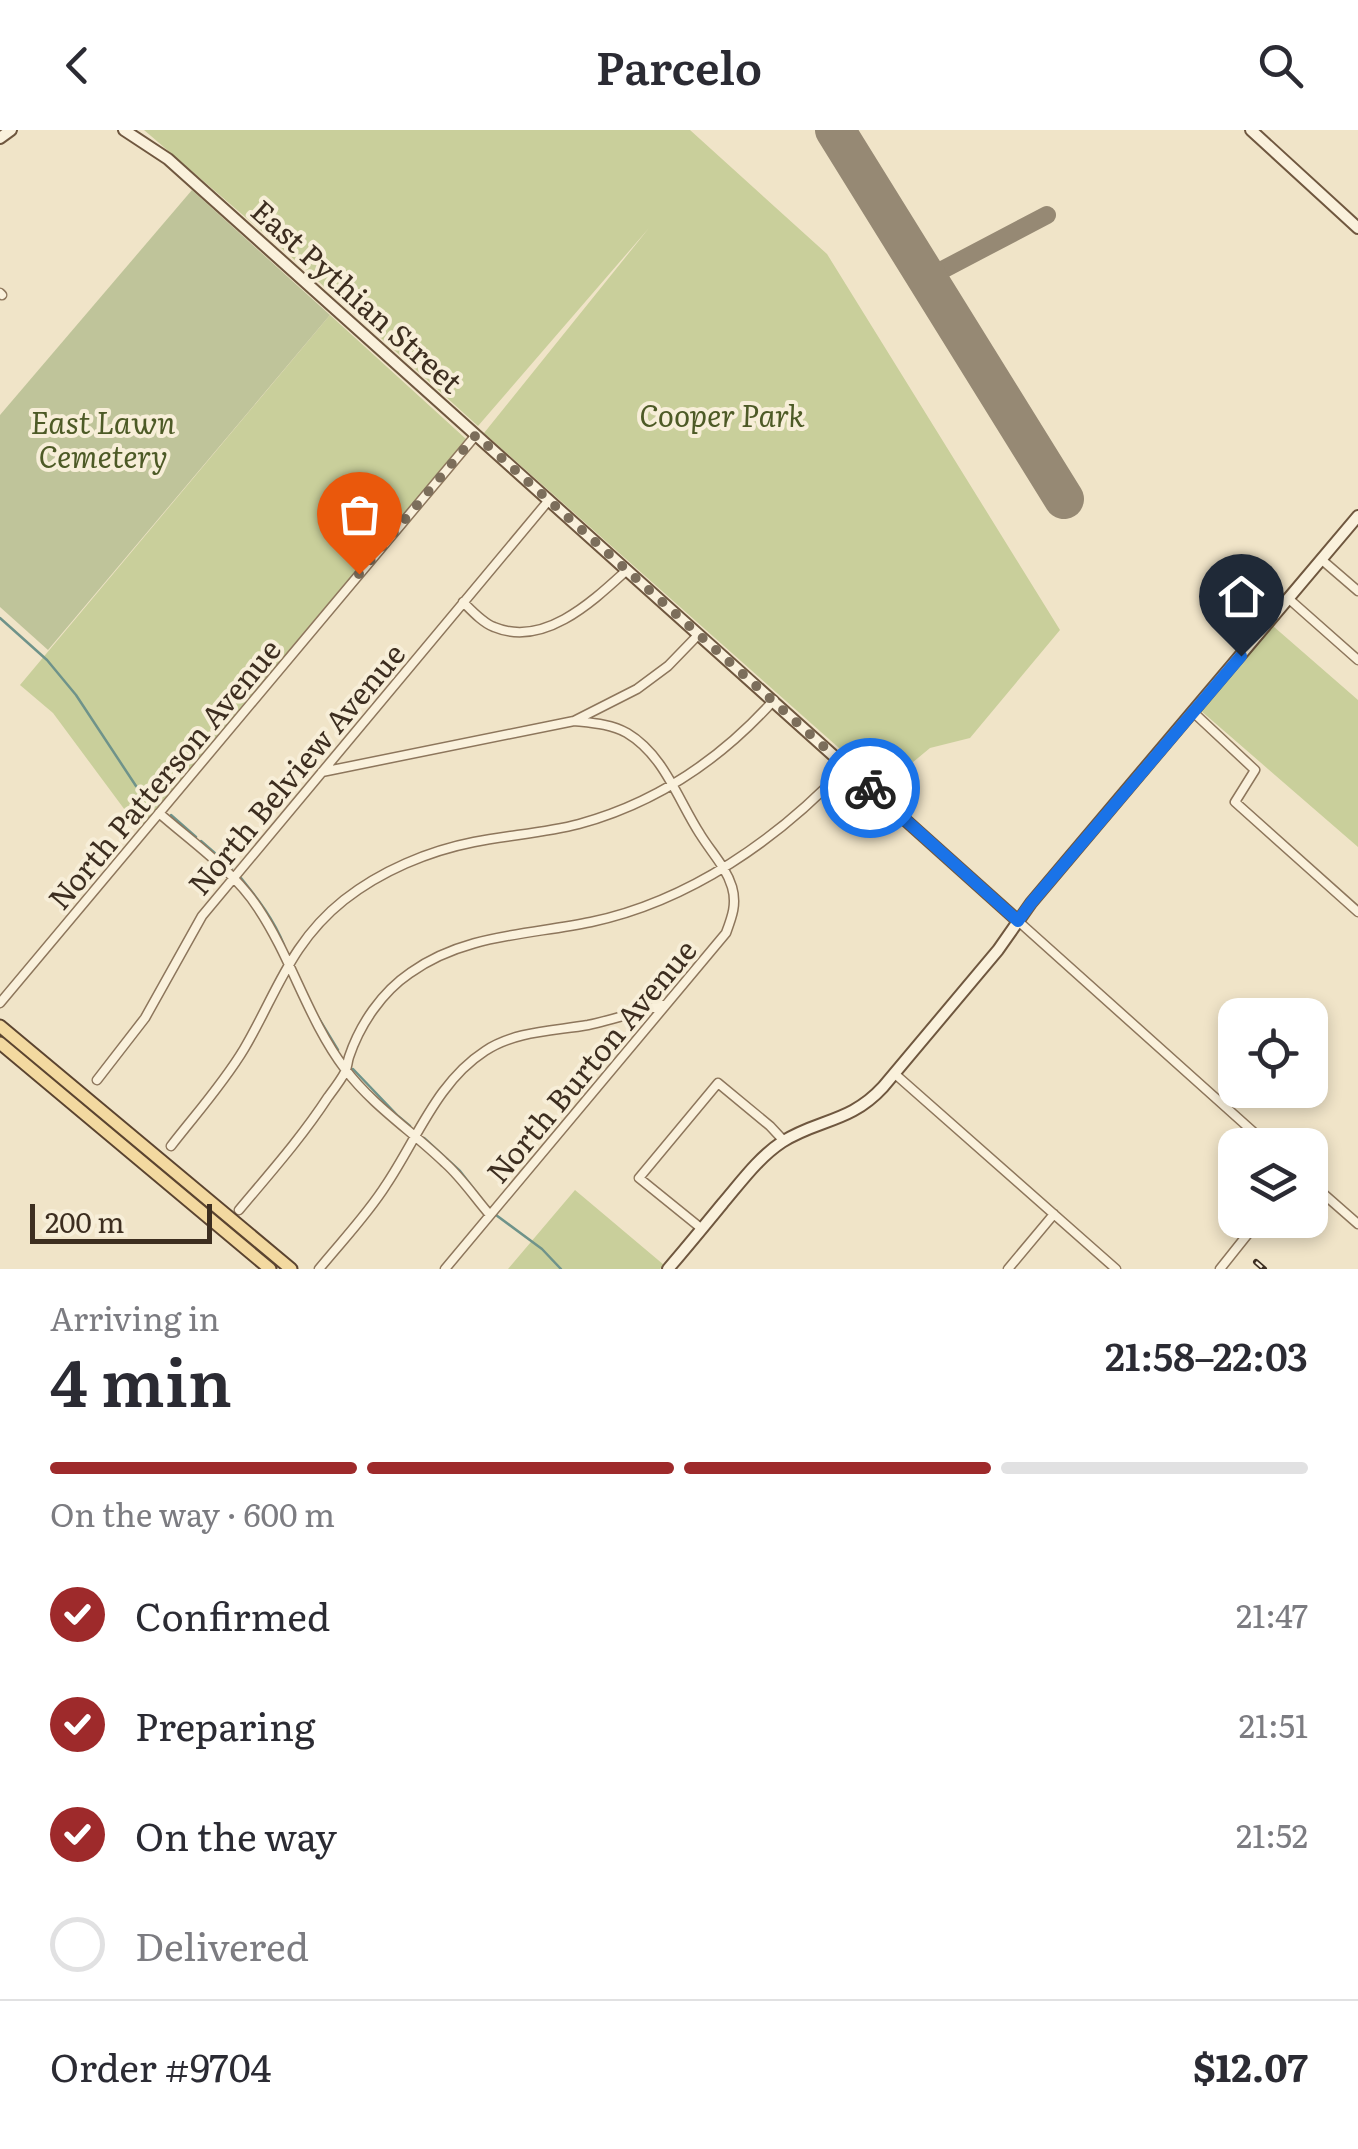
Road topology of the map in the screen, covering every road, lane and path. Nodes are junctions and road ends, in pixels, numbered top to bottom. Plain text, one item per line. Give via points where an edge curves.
1 (11, 130) edge
2 (124, 130) edge
3 (1251, 130) edge
4 (0, 138) edge
5 (1358, 228) edge
6 (476, 435) junction
7 (549, 500) junction
8 (1357, 518) edge
9 (1322, 560) junction
10 (628, 570) junction
11 (1358, 591) edge
12 (1289, 599) junction
13 (463, 602) junction
14 (699, 634) junction
15 (1358, 660) edge
16 (774, 700) junction
17 (598, 711) junction
18 (1192, 712) junction
19 (574, 721) junction
20 (604, 724) junction
21 (846, 766) junction
22 (322, 772) junction
23 (672, 785) junction
24 (159, 813) junction
25 (724, 868) junction
26 (233, 878) junction
27 (1358, 912) edge
28 (1018, 921) junction
29 (288, 964) junction
30 (0, 1003) edge
31 (666, 1004) junction
32 (642, 1010) junction
33 (650, 1022) junction
34 (0, 1026) edge
35 (0, 1043) edge
36 (346, 1070) junction
37 (895, 1074) junction
38 (98, 1080) dead end
39 (1249, 1128) edge
40 (416, 1137) junction
41 (784, 1141) junction
42 (170, 1146) dead end
43 (1328, 1198) edge
44 (240, 1210) dead end
45 (1054, 1214) junction
46 (490, 1215) junction
47 (1358, 1224) edge
48 (702, 1229) junction
49 (1245, 1238) edge
50 (261, 1252) junction
51 (247, 1269) edge
52 (270, 1269) edge
53 (291, 1269) edge
54 (319, 1269) edge
55 (445, 1269) edge
56 (668, 1269) edge
57 (1008, 1269) edge
58 (1116, 1269) edge
59 (1220, 1269) edge

1 - 4 street
2 - 6 street, East Pythian Street via 168,159
3 - 5 street
6 - 7 street, East Pythian Street
6 - 24 street, North Patterson Avenue
7 - 10 street, East Pythian Street
7 - 13 street, North Belview Avenue
8 - 9 street
9 - 11 street
9 - 12 street
10 - 13 street via 585,606 535,631 490,626
10 - 14 street, East Pythian Street
12 - 15 street
12 - 18 street
13 - 22 street, North Belview Avenue
14 - 16 street, East Pythian Street
14 - 17 street via 668,666
16 - 21 street, East Pythian Street
16 - 23 street via 712,760
17 - 19 street
17 - 20 street
18 - 27 street via 1255,770 1235,802
18 - 28 street
19 - 20 street
19 - 22 street
20 - 23 street via 653,755
21 - 25 street via 817,798
21 - 28 street, East Pythian Street
22 - 26 street, North Belview Avenue
23 - 25 street
23 - 29 street via 621,812 472,842 384,874 310,931
24 - 26 street
24 - 30 street, North Patterson Avenue
25 - 31 street, North Burton Avenue via 734,890 726,933
25 - 36 street via 593,922 454,949 384,994
26 - 29 street via 258,906
26 - 38 street, North Belview Avenue via 192,930 146,1018
28 - 37 street
28 - 39 street, East Pythian Street
29 - 36 street
29 - 42 street via 244,1050
31 - 32 street
31 - 33 street, North Burton Avenue
32 - 33 street
32 - 40 street via 514,1037 486,1050 454,1076
33 - 46 street, North Burton Avenue
34 - 50 main road
35 - 50 main road
36 - 40 street
36 - 44 street
37 - 41 street via 857,1109
37 - 45 street
40 - 46 street
40 - 54 street via 384,1190
41 - 48 street
41 - 48 street via 718,1083 639,1178
43 - 47 street
45 - 57 street
45 - 58 street
46 - 55 street, North Burton Avenue
48 - 56 street
49 - 59 street
50 - 51 street
50 - 52 main road
50 - 53 main road

